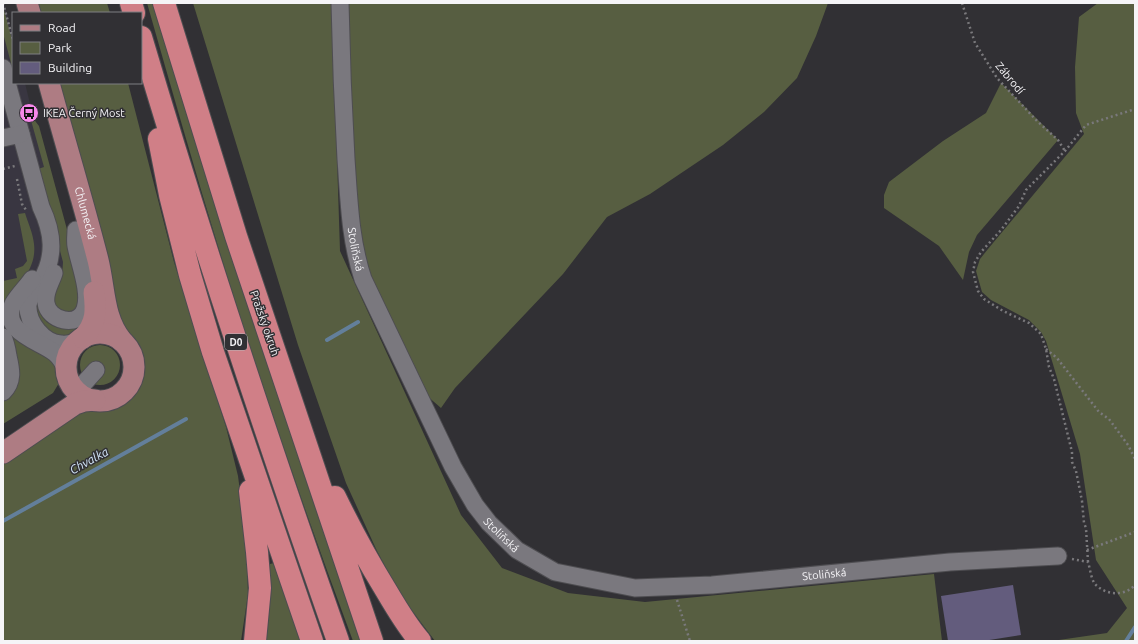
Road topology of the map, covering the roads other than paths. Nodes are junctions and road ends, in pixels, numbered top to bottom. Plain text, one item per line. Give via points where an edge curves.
1 (164, 3) edge
2 (340, 3) edge
3 (142, 38) edge
4 (3, 68) edge
5 (35, 84) edge
6 (49, 84) edge
7 (21, 134) junction
8 (3, 138) edge
9 (34, 210) junction
10 (76, 230) junction
11 (51, 236) junction
12 (29, 316) junction
13 (8, 319) edge
14 (82, 339) junction
15 (122, 341) junction
16 (3, 368) edge
17 (96, 370) dead end
18 (3, 379) edge
19 (77, 385) junction
20 (3, 392) edge
21 (298, 423) junction
22 (3, 436) edge
23 (244, 446) junction
24 (3, 453) edge
25 (1058, 556) road end
26 (380, 580) junction
27 (255, 641) edge
28 (312, 641) edge
29 (338, 641) edge
30 (372, 641) edge
31 (405, 641) edge
32 (420, 641) edge

1 - 21 highway, Pražský okruh via 234,229
2 - 25 lane, Stoliňská via 341,75 350,224 357,262 446,452 472,499 489,523 517,550 555,572 635,588 712,585 950,562
3 - 23 highway via 171,202 213,352
3 - 29 highway, D0 via 246,373
4 - 7 lane
5 - 10 main road, Chlumecká
6 - 15 main road, Chlumecká via 99,262 110,321 116,335
7 - 8 lane
7 - 9 lane
9 - 11 lane via 48,221
9 - 13 lane via 42,237 38,267
10 - 11 lane via 75,245 84,275 86,302 83,312 74,319 56,318 47,308 46,296 55,267
10 - 14 main road, Chlumecká via 88,261 95,303 93,322 89,332
11 - 12 lane via 48,266 30,300
12 - 13 lane
12 - 14 lane via 38,331 50,341 66,344
13 - 19 lane via 28,338 54,352
13 - 20 lane via 6,343 12,373 10,382
14 - 15 main road via 94,334 104,334
14 - 19 main road via 75,344 67,362
15 - 19 main road via 133,359 134,370 125,390 106,400
16 - 18 lane
17 - 19 lane
19 - 22 main road
19 - 24 main road via 84,401 75,404
21 - 26 highway via 350,527
21 - 30 highway, Pražský okruh
23 - 27 highway via 260,588
23 - 28 highway
26 - 31 lane
26 - 32 highway via 403,619

